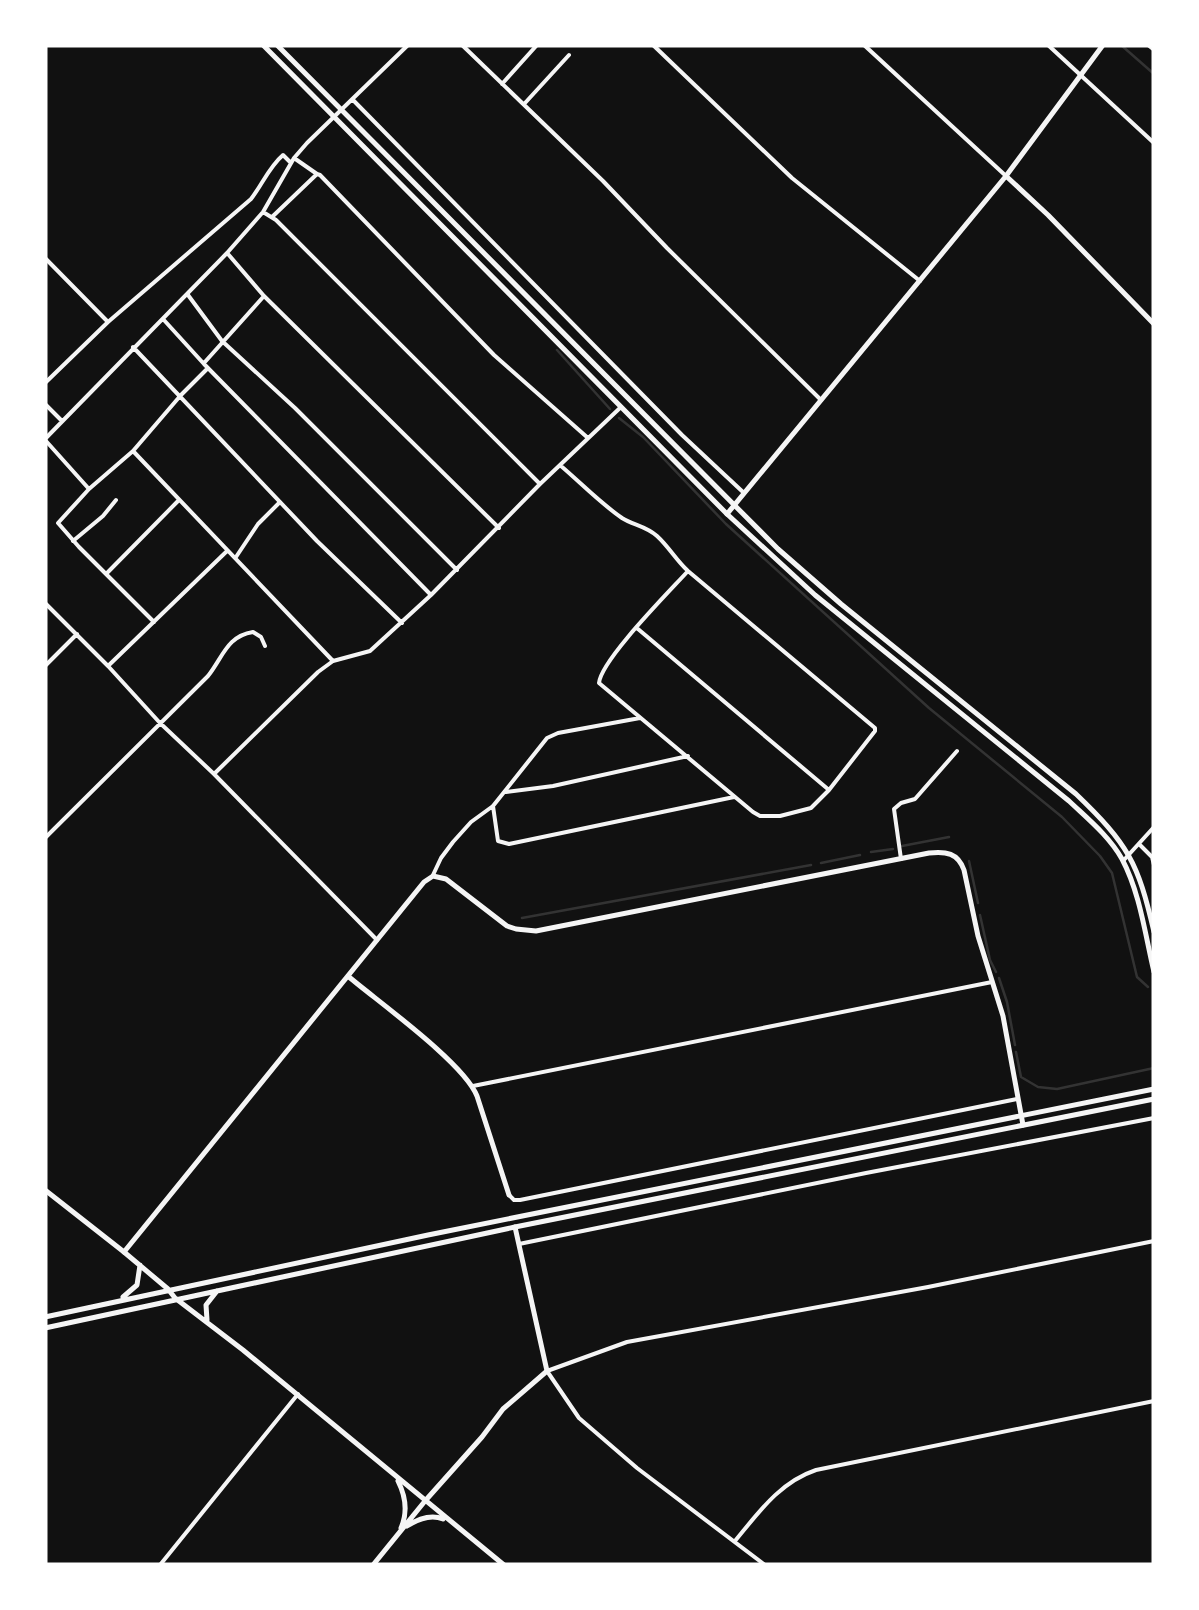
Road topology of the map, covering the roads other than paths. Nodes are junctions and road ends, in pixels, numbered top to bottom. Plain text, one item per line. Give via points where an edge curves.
1 (263, 45) edge
2 (276, 45) edge
3 (408, 45) edge
4 (462, 45) edge
5 (537, 45) edge
6 (654, 45) edge
7 (864, 45) edge
8 (1048, 45) edge
9 (1104, 45) edge
10 (569, 56) dead end
11 (1081, 76) junction
12 (502, 84) junction
13 (352, 100) junction
14 (524, 104) junction
15 (342, 111) junction
16 (335, 117) junction
17 (1154, 143) edge
18 (292, 161) junction
19 (317, 174) junction
20 (1006, 176) junction
21 (264, 212) junction
22 (272, 217) junction
23 (227, 253) junction
24 (45, 258) edge
25 (920, 282) junction
26 (186, 293) junction
27 (264, 296) junction
28 (162, 318) junction
29 (108, 322) junction
30 (1154, 324) edge
31 (222, 341) junction
32 (133, 348) junction
33 (206, 366) junction
34 (45, 383) edge
35 (181, 395) junction
36 (821, 400) junction
37 (45, 404) edge
38 (621, 407) junction
39 (62, 421) junction
40 (588, 438) junction
41 (45, 439) edge
42 (133, 451) junction
43 (561, 466) junction
44 (540, 484) junction
45 (89, 489) junction
46 (744, 493) junction
47 (116, 500) dead end
48 (178, 501) junction
49 (280, 502) junction
50 (734, 506) junction
51 (728, 514) junction
52 (499, 528) junction
53 (73, 541) junction
54 (226, 552) junction
55 (234, 558) junction
56 (457, 570) junction
57 (688, 572) junction
58 (106, 573) junction
59 (431, 595) junction
60 (45, 603) edge
61 (154, 622) junction
62 (402, 623) junction
63 (637, 628) junction
64 (76, 634) junction
65 (265, 646) dead end
66 (332, 661) junction
67 (45, 666) edge
68 (108, 666) junction
69 (640, 718) junction
70 (160, 723) junction
71 (957, 751) dead end
72 (688, 756) junction
73 (214, 774) junction
74 (830, 790) junction
75 (504, 792) junction
76 (734, 797) junction
77 (494, 806) junction
78 (1154, 826) edge
79 (45, 838) edge
80 (1138, 844) junction
81 (1130, 854) junction
82 (901, 859) junction
83 (1122, 861) junction
84 (1154, 865) edge
85 (433, 876) junction
86 (1154, 932) edge
87 (378, 940) junction
88 (1154, 972) edge
89 (349, 977) junction
90 (992, 982) junction
91 (473, 1086) junction
92 (1154, 1089) edge
93 (45, 1094) edge
94 (1018, 1099) junction
95 (1154, 1099) edge
96 (45, 1114) edge
97 (1021, 1114) junction
98 (1154, 1118) edge
99 (1022, 1125) junction
100 (45, 1190) edge
101 (509, 1195) joint
102 (515, 1227) junction
103 (1154, 1242) edge
104 (520, 1244) junction
105 (124, 1252) junction
106 (140, 1265) junction
107 (168, 1289) junction
108 (219, 1289) junction
109 (176, 1298) junction
110 (116, 1301) junction
111 (45, 1317) edge
112 (208, 1324) junction
113 (45, 1328) edge
114 (546, 1371) junction
115 (298, 1394) junction
116 (1154, 1401) edge
117 (393, 1474) junction
118 (424, 1501) junction
119 (451, 1522) junction
120 (397, 1535) junction
121 (735, 1541) junction
122 (160, 1565) edge
123 (373, 1565) edge
124 (504, 1565) edge
125 (765, 1565) edge

1 - 16 main road
2 - 15 main road
3 - 13 street
4 - 12 street
5 - 12 street
6 - 25 street via 792,178
7 - 20 street
8 - 11 street
9 - 11 main road
10 - 14 street
11 - 17 street
11 - 20 main road
12 - 14 street
13 - 15 street
13 - 46 street
14 - 36 street
15 - 16 street
15 - 50 main road
16 - 18 street
16 - 38 main road
18 - 19 street
18 - 21 street
18 - 29 street via 283,155 273,163 251,200
19 - 22 street
19 - 40 street via 494,354
20 - 25 main road
20 - 30 main road
21 - 22 street
21 - 23 street
22 - 44 street
23 - 26 street
23 - 27 street
24 - 29 street
25 - 36 main road
26 - 28 street
26 - 31 street
27 - 31 street
27 - 52 street
28 - 32 street
28 - 33 street
29 - 34 street
31 - 33 street
31 - 56 street
32 - 35 street
32 - 39 street
33 - 35 street
33 - 59 street
35 - 42 street
35 - 49 street
36 - 46 main road
37 - 39 street
38 - 40 street
38 - 51 main road
39 - 41 street
40 - 43 street
41 - 45 street
42 - 45 street
42 - 48 street
43 - 44 street
43 - 57 street via 624,520 656,534
44 - 52 street
45 - 53 street via 58,523
46 - 50 main road
47 - 53 street
48 - 54 street
48 - 58 street
49 - 55 street
49 - 62 street
50 - 51 main road
50 - 81 main road via 841,604 1076,794
51 - 83 main road via 814,596 1070,801
52 - 56 street
53 - 58 street
54 - 55 street
54 - 61 street
55 - 66 street
56 - 59 street
57 - 63 street
57 - 74 street via 875,728
58 - 61 street
59 - 62 street
60 - 64 street
61 - 68 street
62 - 66 street via 370,652
63 - 69 street via 598,680
63 - 74 street
64 - 67 street
64 - 68 street
65 - 70 street via 251,632 233,640 211,673
66 - 73 street
68 - 70 street
69 - 72 street
69 - 75 street via 552,735
70 - 73 street
70 - 79 street
71 - 82 street via 915,799 894,809
72 - 75 street
72 - 76 street
73 - 87 street
74 - 76 street via 811,808 780,816 760,816
75 - 77 street
76 - 77 street via 509,844 496,837
77 - 85 street via 465,828
78 - 80 street
80 - 81 street
80 - 84 street
81 - 83 street
81 - 86 main road
82 - 85 main road via 536,932 508,926
82 - 90 main road via 942,852 960,860
83 - 88 main road
85 - 87 main road
87 - 89 main road
89 - 91 main road
89 - 105 main road
90 - 91 street
90 - 94 main road
91 - 101 main road
92 - 97 main road
93 - 96 street
94 - 97 main road
94 - 101 street via 520,1200
95 - 99 main road
97 - 99 main road
97 - 107 main road
98 - 104 street
99 - 102 main road
100 - 105 main road
102 - 104 main road
102 - 108 main road
103 - 114 street via 627,1342
104 - 114 main road
105 - 106 main road
106 - 107 main road
106 - 110 main road via 137,1285
107 - 109 main road
107 - 110 main road
108 - 109 main road
108 - 112 main road via 206,1306
109 - 112 main road
109 - 113 main road
110 - 111 main road
112 - 115 main road
114 - 118 main road
114 - 121 street via 579,1418
115 - 117 main road
115 - 122 street
116 - 121 street via 816,1470 777,1492
117 - 118 main road
117 - 120 main road via 406,1510
118 - 119 main road
118 - 120 main road
119 - 120 main road via 422,1518
119 - 124 main road
120 - 123 main road
121 - 125 street

